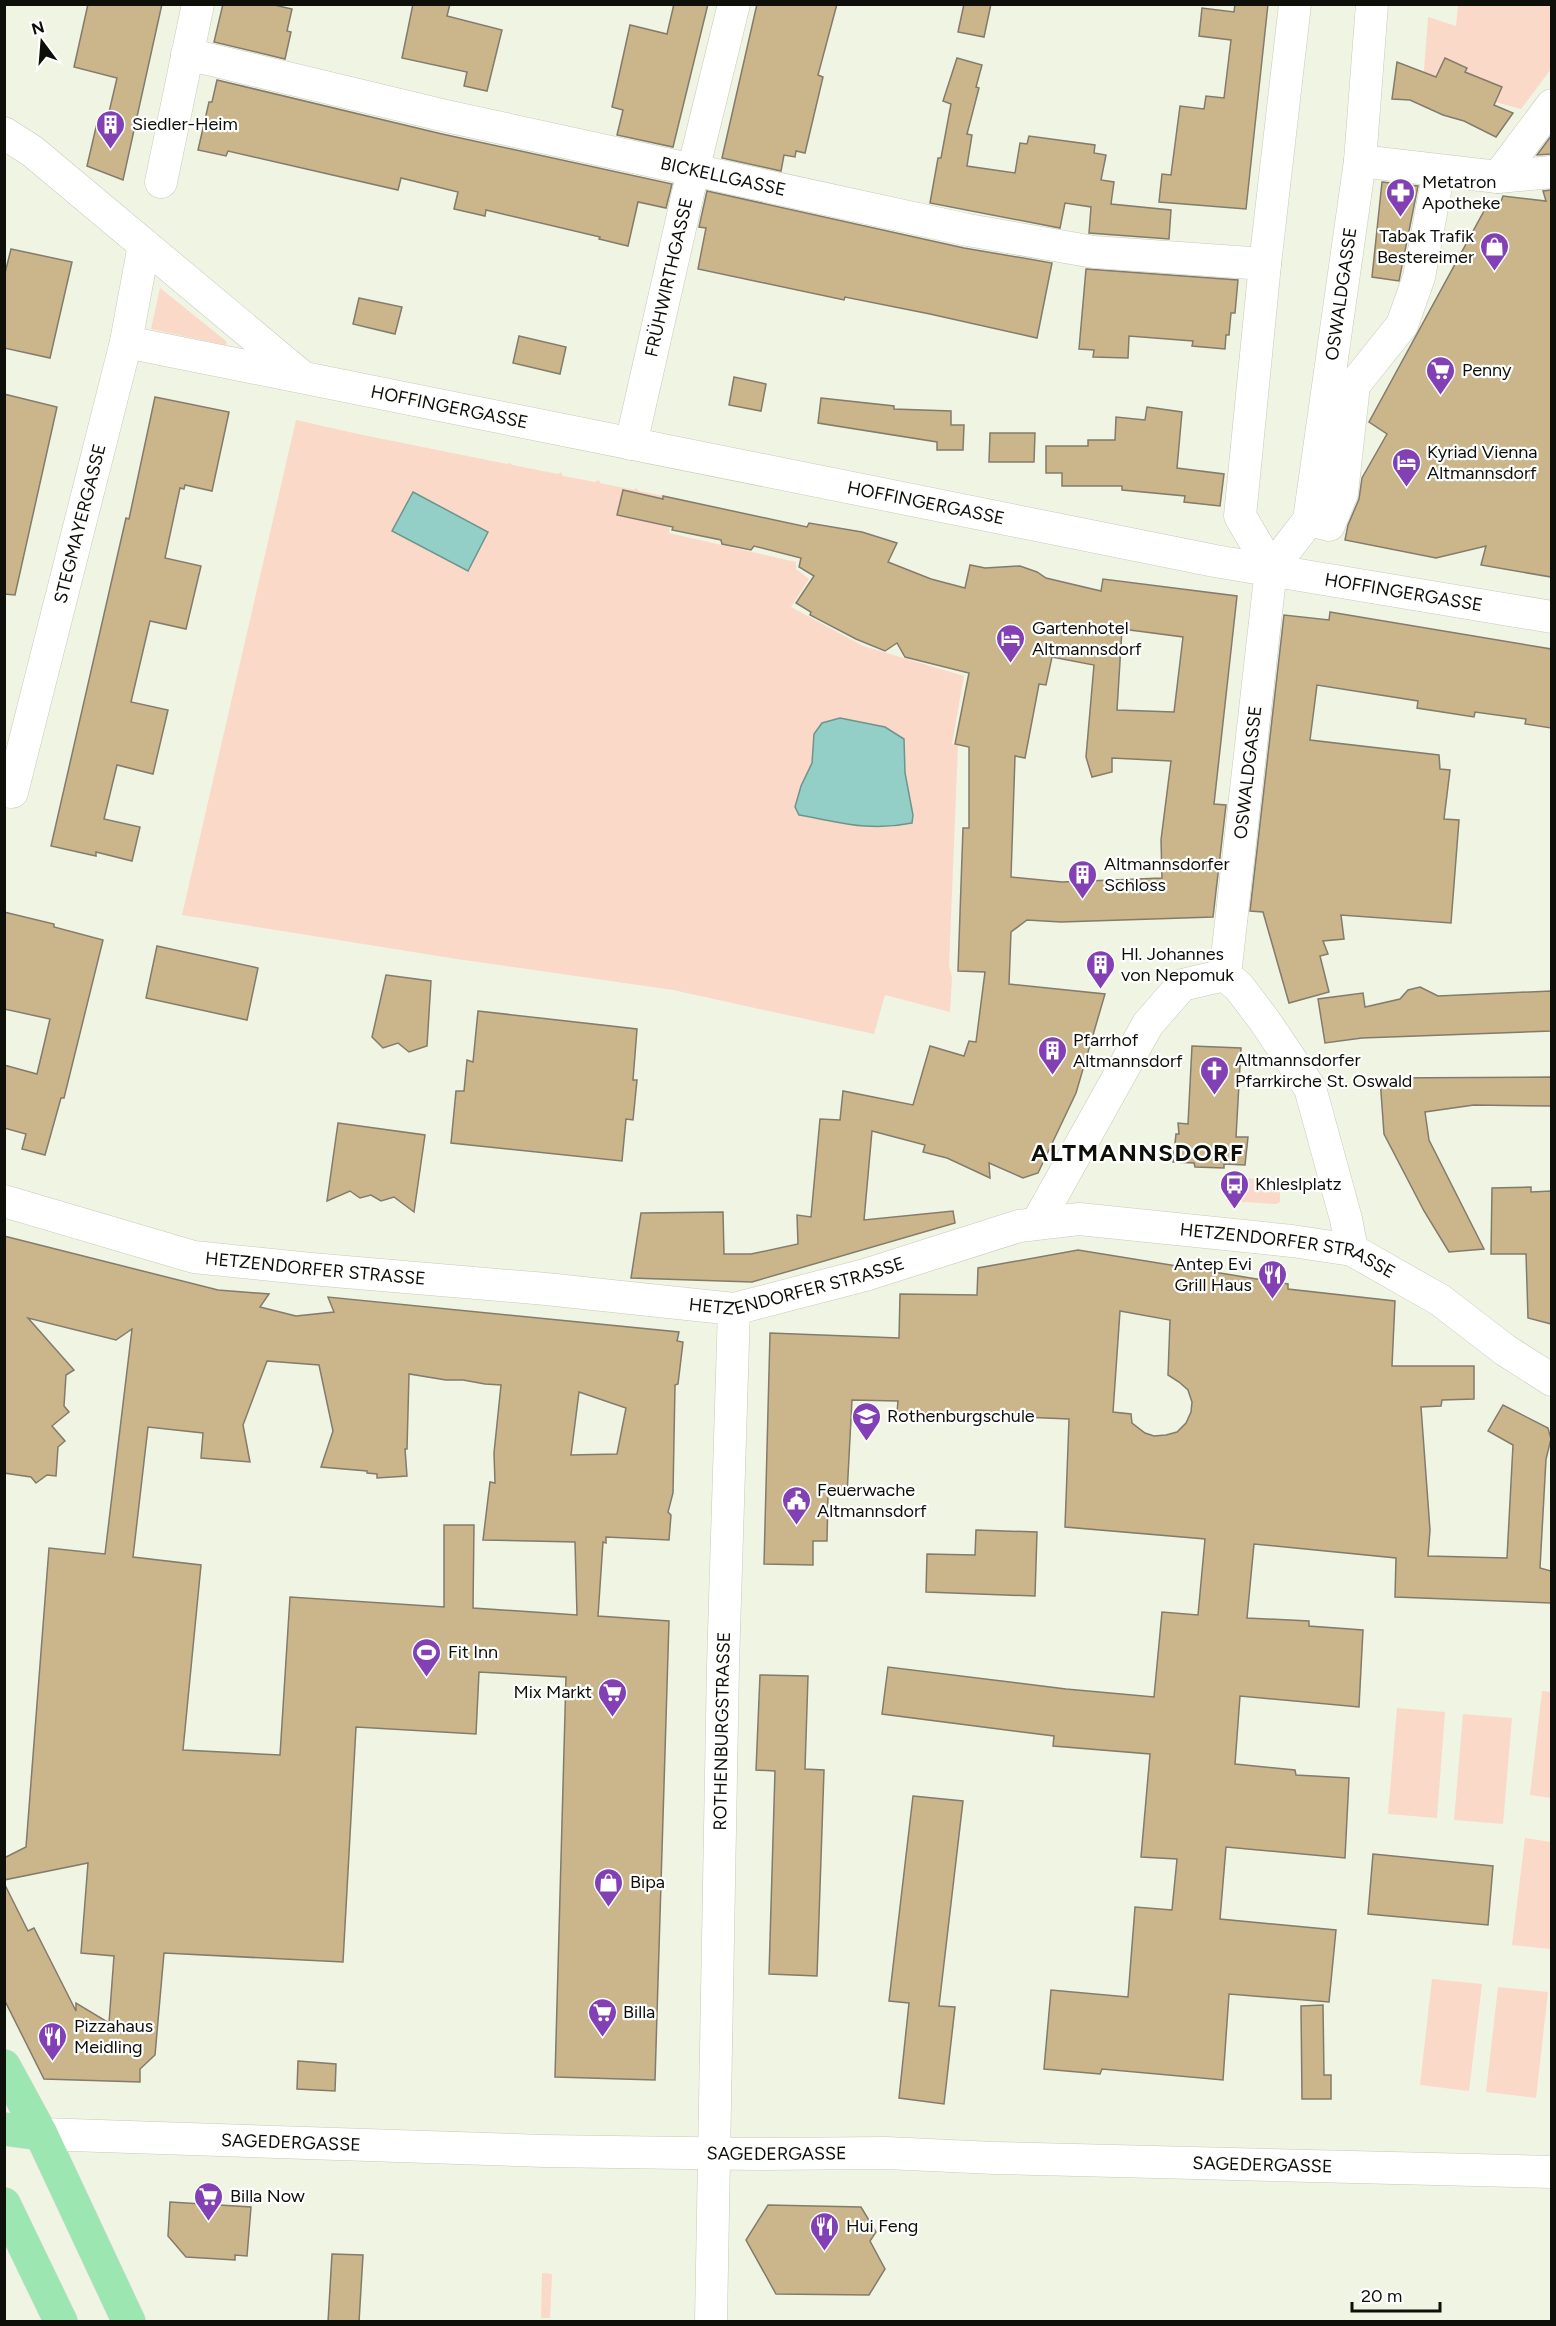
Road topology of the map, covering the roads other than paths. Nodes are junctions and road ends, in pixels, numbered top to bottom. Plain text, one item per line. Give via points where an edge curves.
1 (198, 4) edge
2 (734, 4) edge
3 (1295, 4) edge
4 (1372, 4) edge
5 (187, 54) junction
6 (1551, 105) edge
7 (4, 133) edge
8 (1360, 161) junction
9 (693, 171) junction
10 (1439, 171) junction
11 (1551, 172) edge
12 (1498, 177) junction
13 (162, 182) dead end
14 (144, 245) junction
15 (1265, 264) junction
16 (126, 342) junction
17 (303, 378) junction
18 (631, 444) junction
19 (1309, 520) junction
20 (1271, 569) junction
21 (1551, 617) edge
22 (4, 791) edge
23 (1225, 975) junction
24 (4, 1201) edge
25 (1036, 1223) junction
26 (1352, 1250) junction
27 (734, 1309) junction
28 (1551, 1380) edge
29 (4, 2066) edge
30 (4, 2129) edge
31 (41, 2134) junction
32 (712, 2152) junction
33 (1551, 2172) edge
34 (4, 2204) edge
35 (61, 2322) edge
36 (129, 2322) edge
37 (711, 2322) edge

1 - 5 street
2 - 9 street, FRÜHWIRTHGASSE
3 - 15 street
4 - 8 street, OSWALDGASSE
5 - 9 street, BICKELLGASSE
5 - 13 street
6 - 12 street
7 - 14 street, HOFFINGERGASSE via 32,151
8 - 10 street
8 - 19 street, OSWALDGASSE
9 - 15 street, BICKELLGASSE via 968,230 1094,252
9 - 18 street, FRÜHWIRTHGASSE
10 - 12 street
10 - 19 street via 1419,277 1402,325 1354,385 1342,494 1329,525
11 - 12 street
14 - 16 street, STEGMAYERGASSE
14 - 17 street, HOFFINGERGASSE
15 - 20 street via 1240,516
16 - 17 street, HOFFINGERGASSE
16 - 22 street, STEGMAYERGASSE via 12,792
17 - 18 street, HOFFINGERGASSE
18 - 20 street, HOFFINGERGASSE
19 - 20 street, OSWALDGASSE
20 - 21 street, HOFFINGERGASSE
20 - 23 street, OSWALDGASSE
23 - 25 street via 1182,985 1148,1024
23 - 26 street via 1264,1020 1310,1088
24 - 27 street, HETZENDORFER STRASSE via 194,1257
25 - 26 street, HETZENDORFER STRASSE via 1079,1219
25 - 27 street, HETZENDORFER STRASSE via 865,1275
26 - 28 street, HETZENDORFER STRASSE via 1440,1300
27 - 32 street, ROTHENBURGSTRASSE
29 - 31 main road
30 - 31 main road, SAGEDERGASSE
31 - 32 street, SAGEDERGASSE via 544,2151
31 - 36 main road
32 - 33 street, SAGEDERGASSE via 886,2153
32 - 37 street, ROTHENBURGSTRASSE
34 - 35 main road

